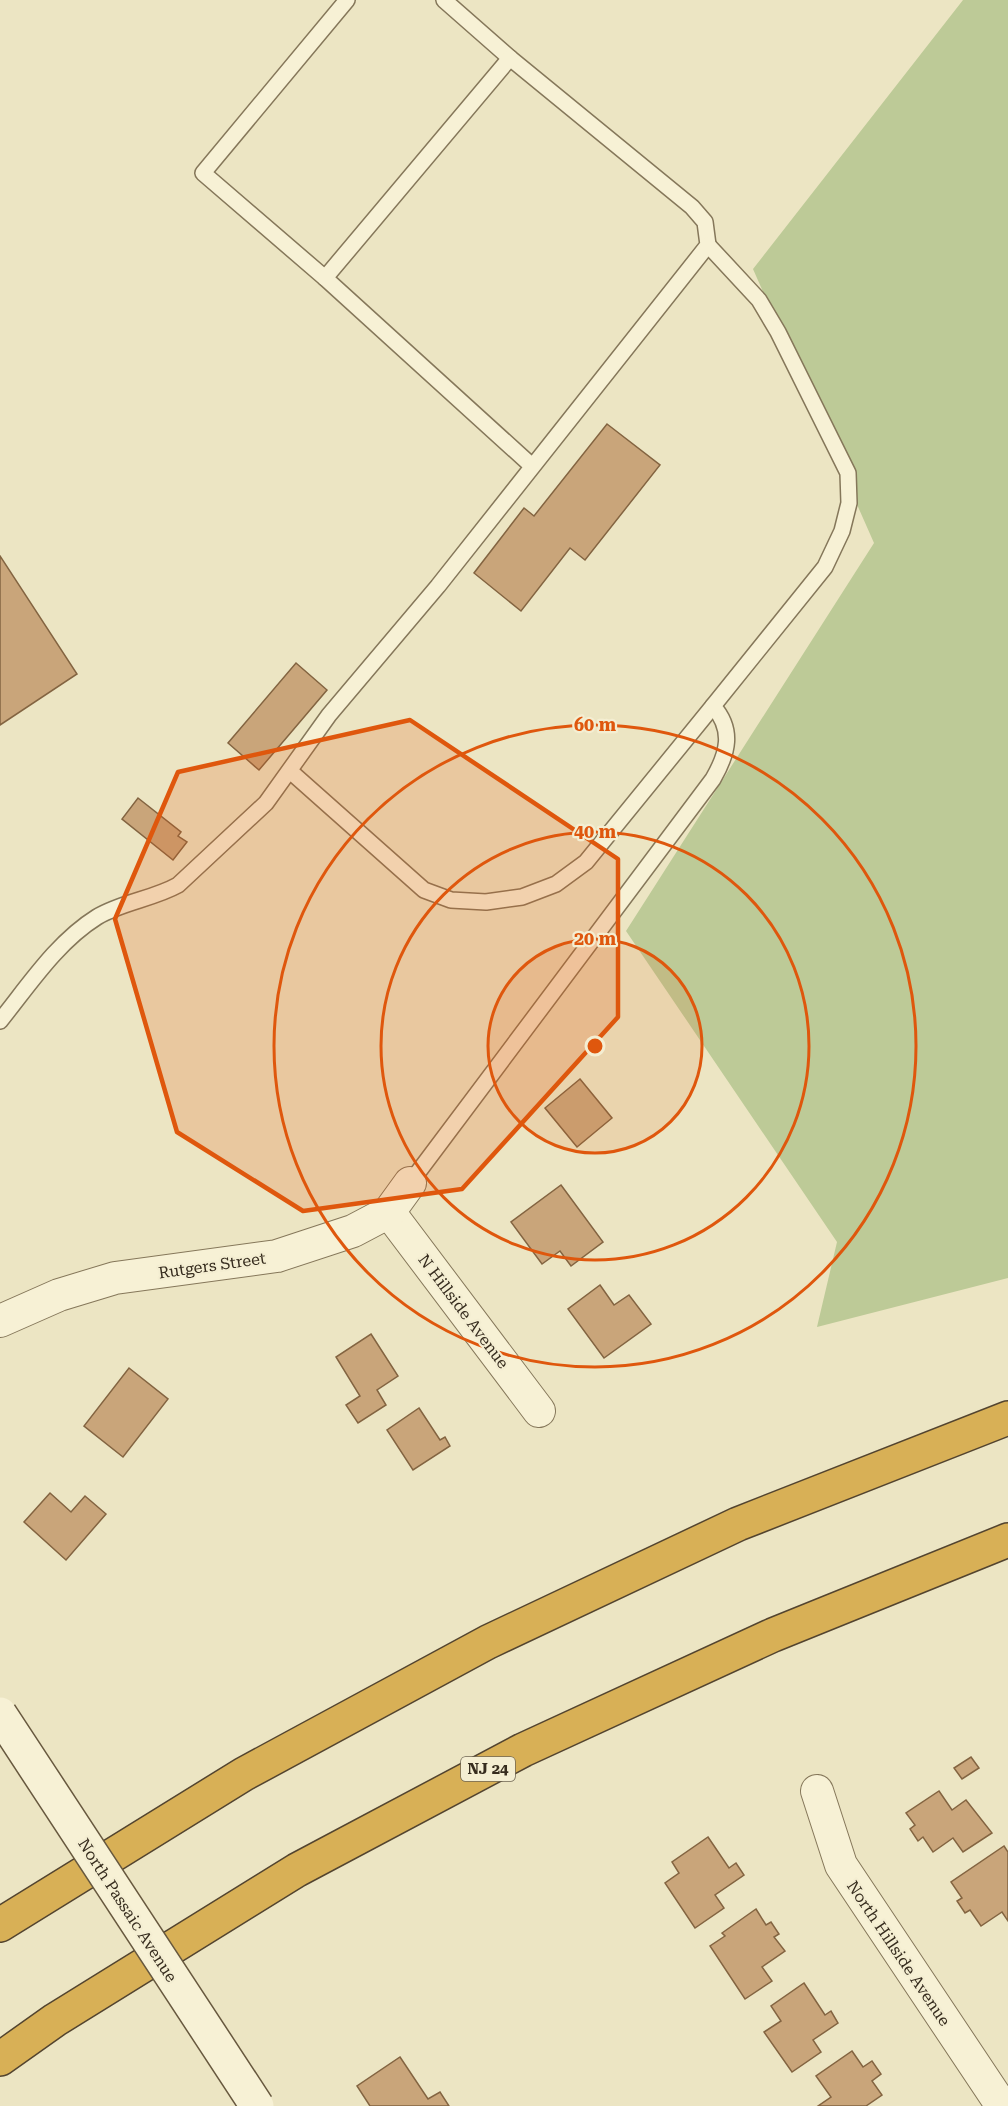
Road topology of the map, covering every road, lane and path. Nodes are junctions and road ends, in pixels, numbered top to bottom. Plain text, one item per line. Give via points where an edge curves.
1 (347, 0) edge
2 (444, 0) edge
3 (510, 58) junction
4 (708, 245) junction
5 (325, 278) junction
6 (532, 466) junction
7 (713, 706) junction
8 (290, 771) junction
9 (0, 1021) edge
10 (410, 1183) joint
11 (389, 1212) junction
12 (0, 1321) edge
13 (539, 1411) dead end
14 (1008, 1418) edge
15 (1008, 1540) edge
16 (0, 1714) edge
17 (817, 1791) dead end
18 (0, 1925) edge
19 (0, 2059) edge
20 (257, 2106) edge
21 (1002, 2106) edge

1 - 5 lane via 203,172
2 - 3 lane
3 - 4 lane via 692,207 705,222
3 - 5 lane
4 - 6 lane
4 - 7 lane via 759,300 778,332 848,473 849,504 842,531 825,567
5 - 6 lane
6 - 8 lane via 329,715
7 - 8 lane via 586,862 556,884 522,897 486,902 451,900 424,890
7 - 10 lane via 722,716 728,747 713,779
8 - 9 lane via 266,803 178,885 98,917 61,947
10 - 11 street, Rutgers Street
11 - 12 street, Rutgers Street via 353,1231 277,1256 115,1278 59,1295
11 - 13 street, N Hillside Avenue
14 - 18 highway via 738,1524 488,1642 244,1774
15 - 19 highway, NJ 24 via 773,1635 523,1750 297,1870 55,2020
16 - 20 main road, North Passaic Avenue, bridge
17 - 21 street, North Hillside Avenue via 841,1865

